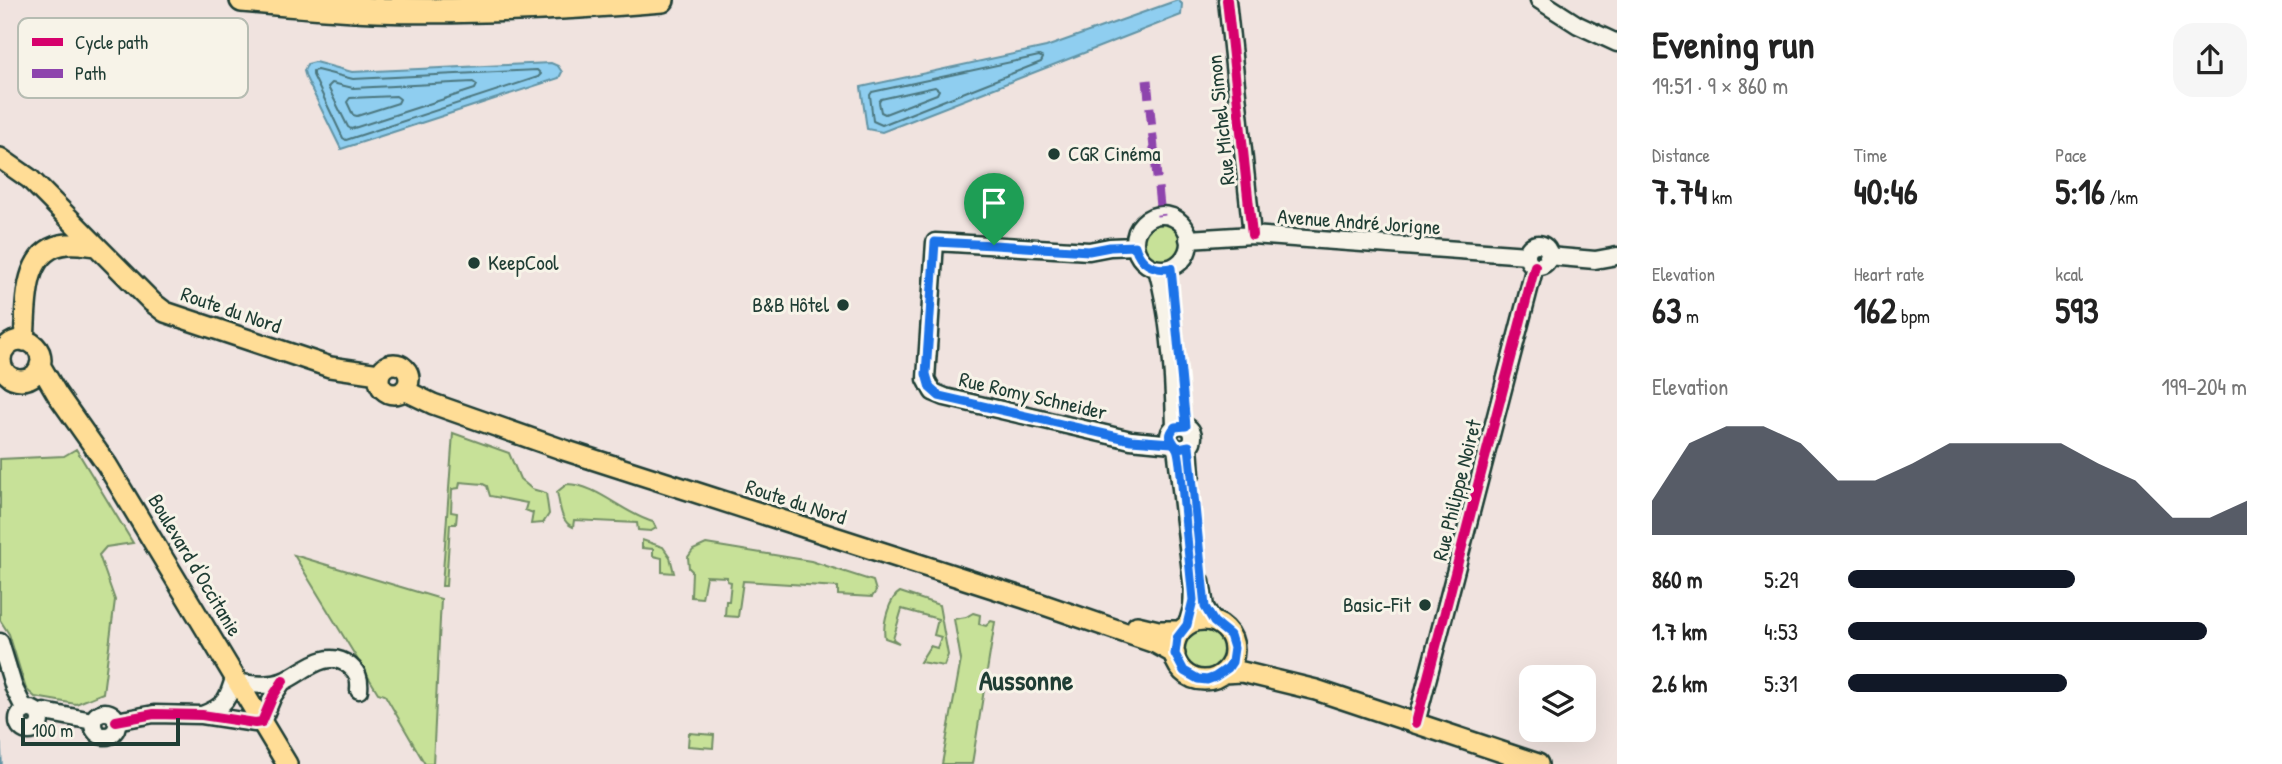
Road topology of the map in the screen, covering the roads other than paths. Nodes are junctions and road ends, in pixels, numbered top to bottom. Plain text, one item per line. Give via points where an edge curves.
1 (242, 0) edge
2 (662, 0) edge
3 (1227, 0) edge
4 (1539, 0) edge
5 (1617, 43) edge
6 (0, 158) edge
7 (1252, 235) junction
8 (1188, 239) junction
9 (95, 246) junction
10 (1135, 246) junction
11 (1617, 256) edge
12 (1537, 259) junction
13 (1164, 268) junction
14 (7, 346) edge
15 (35, 372) junction
16 (406, 386) junction
17 (1178, 437) junction
18 (1214, 622) junction
19 (1184, 628) junction
20 (0, 642) edge
21 (1234, 648) junction
22 (1175, 654) junction
23 (1223, 673) junction
24 (237, 679) junction
25 (283, 681) junction
26 (359, 690) dead end
27 (1316, 690) junction
28 (202, 715) junction
29 (262, 722) junction
30 (1416, 723) junction
31 (288, 764) edge
32 (1538, 764) edge

1 - 2 highway via 433,11
3 - 7 street, Rue Michel Simon
4 - 5 street
6 - 9 main road, Route du Nord via 30,178
7 - 8 street, Avenue André Jorigne
7 - 12 street, Avenue André Jorigne
8 - 10 street via 1178,221 1156,216 1139,227
8 - 13 street via 1186,253 1177,264
9 - 14 main road via 65,244 47,250 34,264
9 - 16 main road, Route du Nord via 152,302 174,316 340,370 379,374 394,363 405,368
10 - 13 street via 1142,261
10 - 17 street, Rue Romy Schneider via 1089,251 935,242 926,379 939,396 1142,441
11 - 12 street, Avenue André Jorigne
12 - 30 street, Rue Philippe Noiret
13 - 17 street via 1161,285
14 - 15 main road, Boulevard d'Occitanie via 34,345 38,350
14 - 15 main road, Boulevard d'Occitanie via 2,368 10,377 23,380
15 - 24 main road, Boulevard d'Occitanie via 57,394 107,465
16 - 19 main road, Route du Nord via 1150,630
16 - 22 main road, Route du Nord via 433,404 1024,598
17 - 18 street via 1203,598
17 - 19 street via 1193,589
18 - 19 main road via 1200,620
18 - 21 main road via 1226,629
19 - 22 main road
20 - 28 street via 14,688 32,713 93,721 94,730 106,736 114,731 116,721 154,714
21 - 23 main road via 1232,662
21 - 27 main road via 1250,663
22 - 23 main road via 1189,676 1207,680
23 - 27 main road via 1242,672
24 - 25 street via 267,685
24 - 28 street via 225,703
24 - 29 main road, Boulevard d'Occitanie
25 - 26 street via 313,663 333,659 356,671
25 - 29 street
27 - 30 main road
28 - 29 street
29 - 31 main road, Boulevard d'Occitanie
30 - 32 main road

